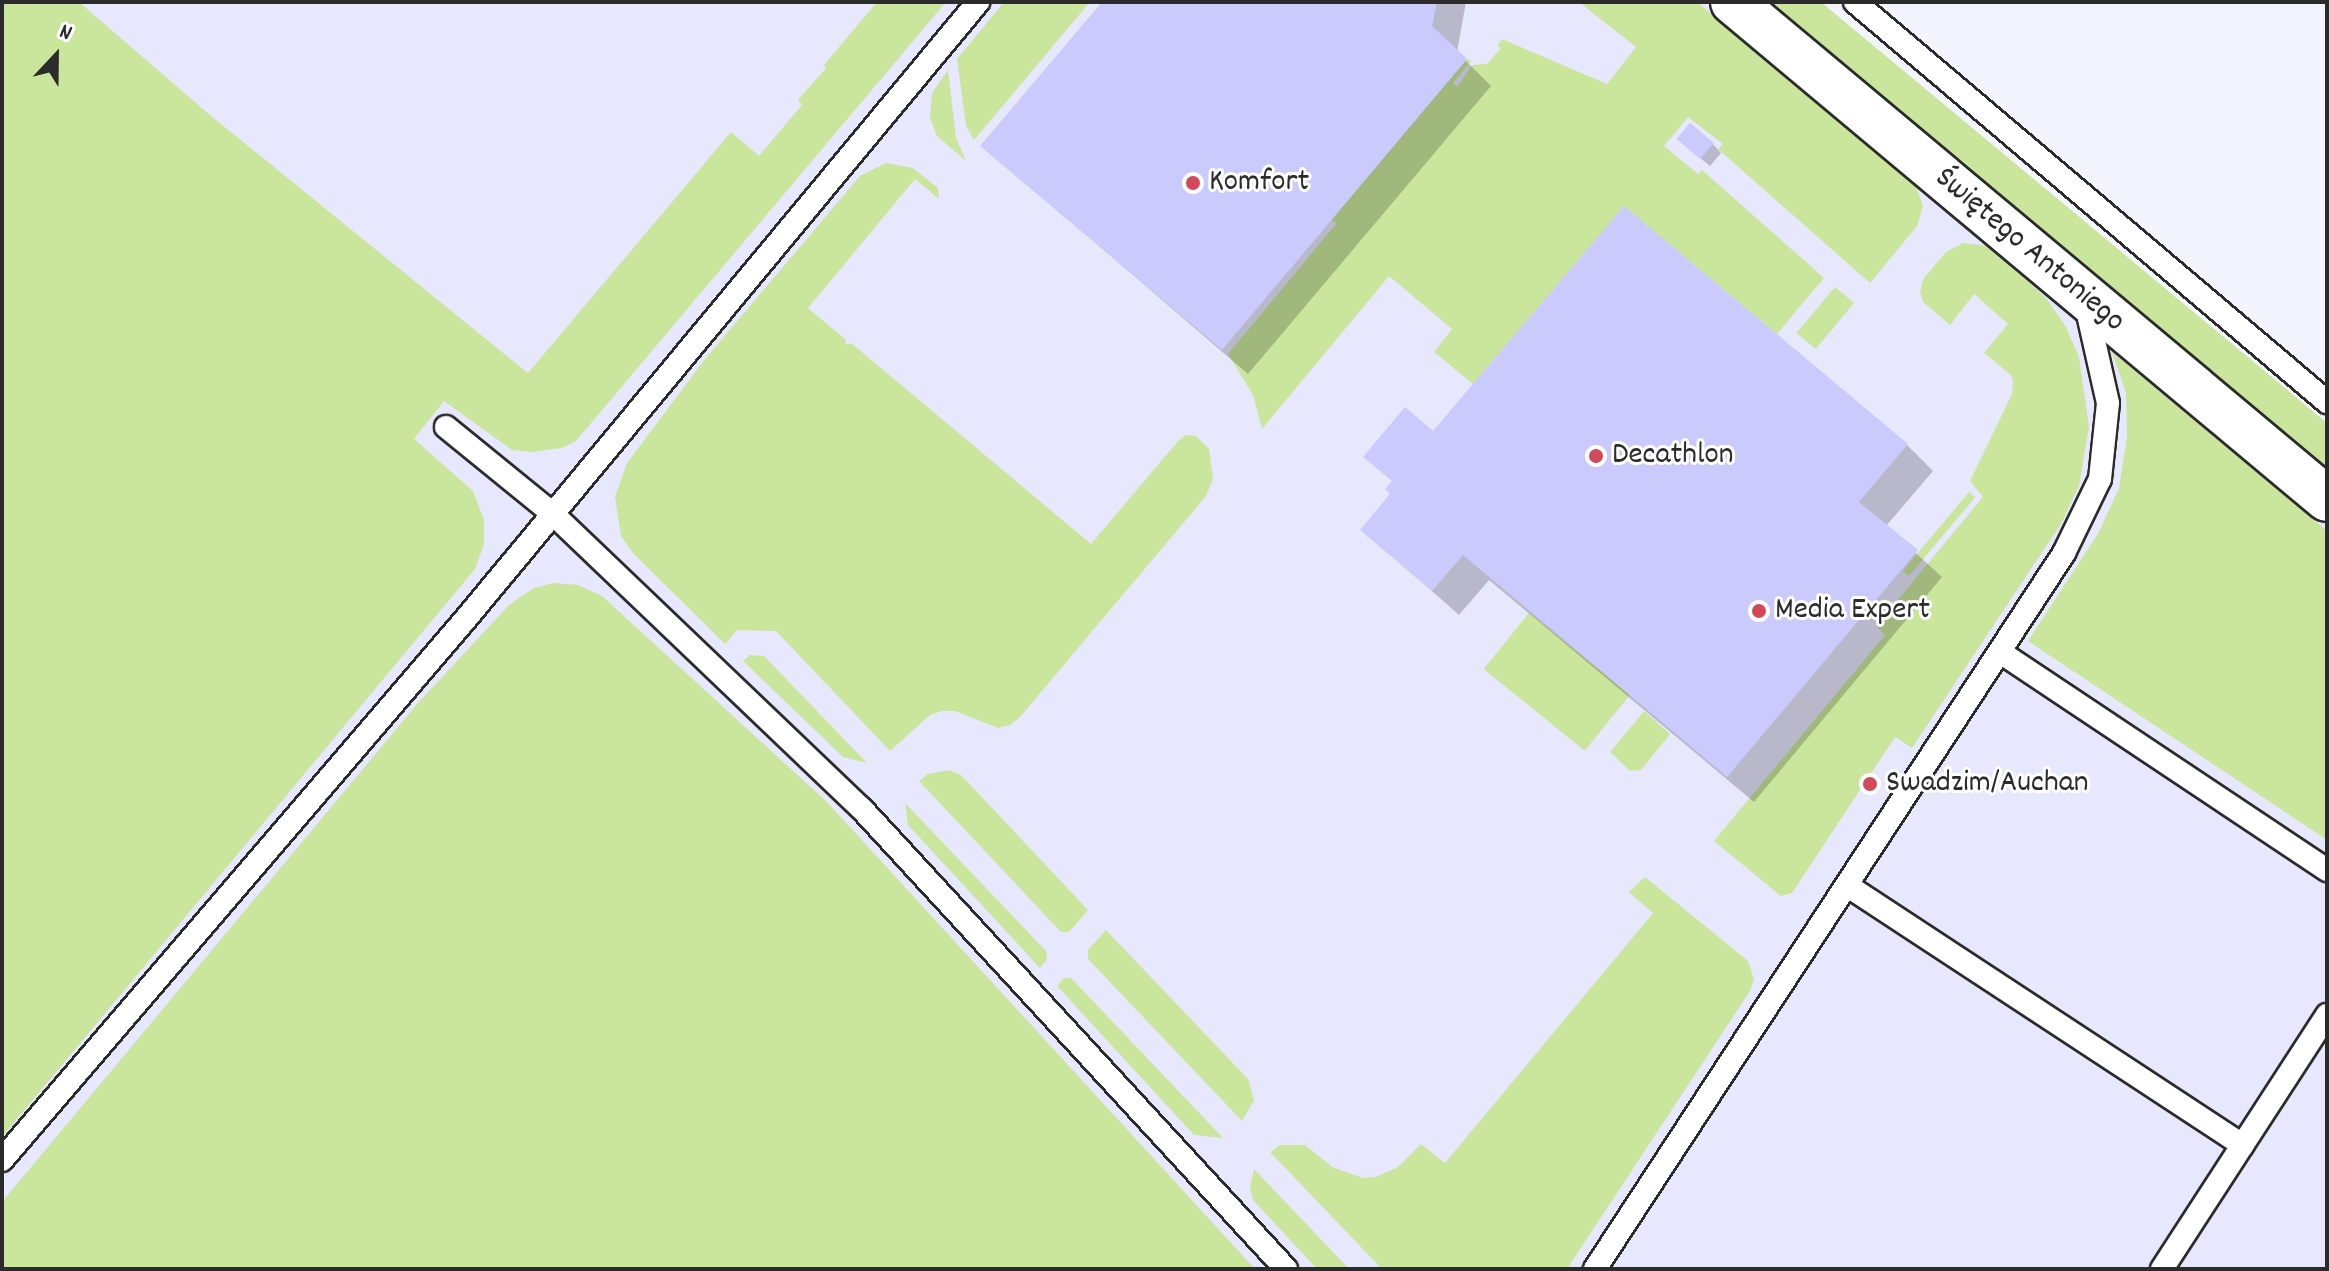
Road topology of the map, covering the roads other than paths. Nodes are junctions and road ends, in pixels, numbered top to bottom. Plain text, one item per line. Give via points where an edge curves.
1 (978, 2) edge
2 (1733, 2) edge
3 (1855, 2) edge
4 (2084, 295) junction
5 (2327, 402) edge
6 (446, 427) dead end
7 (2327, 499) edge
8 (553, 514) junction
9 (2000, 652) junction
10 (2327, 870) edge
11 (1848, 886) junction
12 (2327, 1015) edge
13 (2243, 1145) junction
14 (2, 1160) edge
15 (1286, 1269) edge
16 (1595, 1269) edge
17 (2162, 1269) edge

1 - 8 lane
2 - 4 street, Świętego Antoniego
3 - 5 lane
4 - 7 street, Świętego Antoniego
4 - 9 lane via 2108,403 2100,479 2064,553
6 - 8 lane
8 - 14 lane
8 - 15 lane via 861,808
9 - 10 lane
9 - 11 lane
11 - 13 lane
11 - 16 lane
12 - 13 lane
13 - 17 lane

